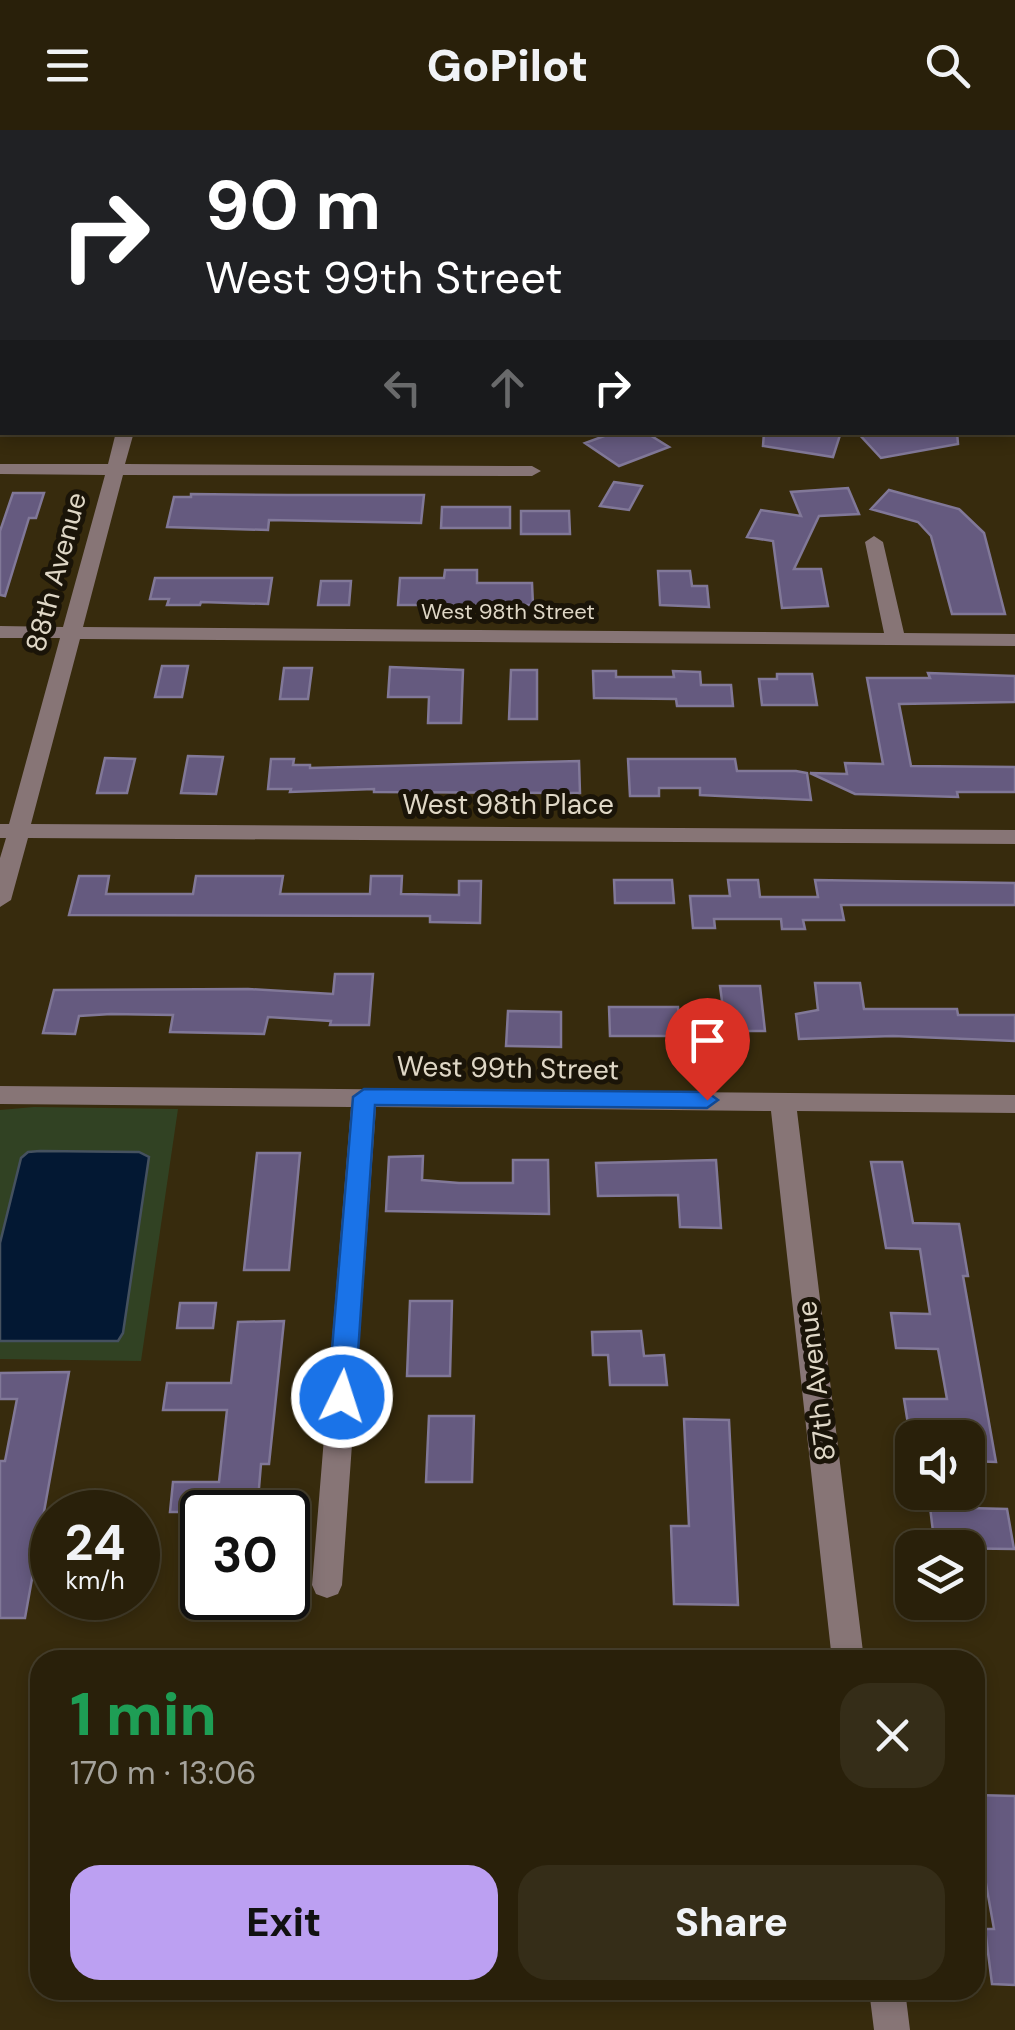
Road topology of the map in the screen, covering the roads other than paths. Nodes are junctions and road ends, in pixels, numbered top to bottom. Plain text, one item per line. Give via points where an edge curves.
1 (123, 435) edge
2 (0, 469) edge
3 (115, 469) junction
4 (532, 471) dead end
5 (874, 542) dead end
6 (0, 632) edge
7 (71, 633) junction
8 (895, 639) junction
9 (1015, 640) edge
10 (9, 831) edge
11 (1015, 837) edge
12 (0, 900) edge
13 (0, 1095) edge
14 (364, 1097) junction
15 (783, 1101) junction
16 (1015, 1104) edge
17 (327, 1585) dead end
18 (847, 1650) edge
19 (888, 2000) edge
20 (892, 2030) edge

1 - 3 street, 88th Avenue
2 - 3 street
3 - 4 street
3 - 7 street, 88th Avenue
5 - 8 street
6 - 7 street, West 98th Street
7 - 8 street, West 98th Street
7 - 10 street, 88th Avenue
8 - 9 street, West 98th Street
10 - 11 street, West 98th Place
10 - 12 street, 88th Avenue
13 - 14 street, West 99th Street
14 - 15 street, West 99th Street
14 - 17 street
15 - 16 street, West 99th Street
15 - 18 street, 87th Avenue
19 - 20 street

